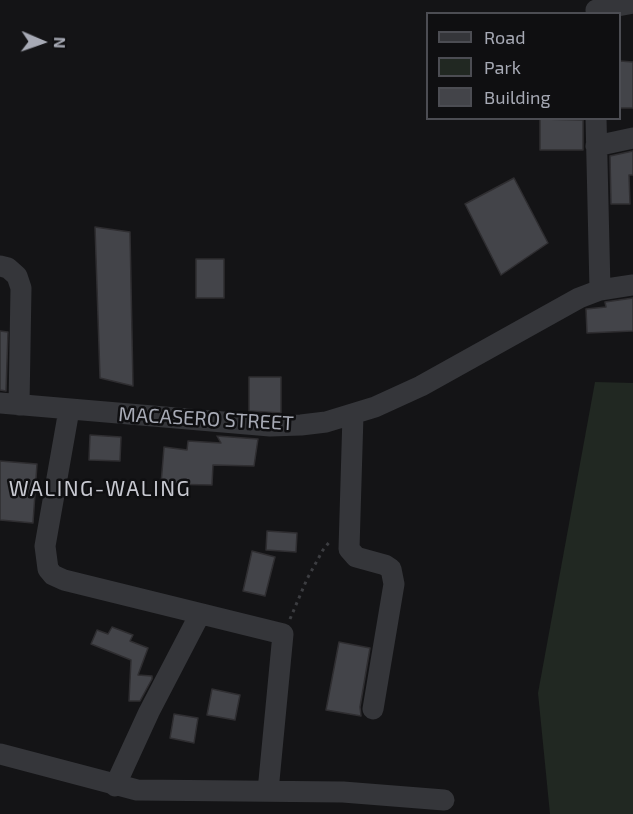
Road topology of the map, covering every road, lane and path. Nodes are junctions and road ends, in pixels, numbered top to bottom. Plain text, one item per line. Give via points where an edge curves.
1 (633, 3) edge
2 (596, 8) edge
3 (596, 120) edge
4 (633, 138) edge
5 (596, 146) junction
6 (0, 266) edge
7 (633, 285) edge
8 (600, 291) junction
9 (10, 404) edge
10 (69, 410) junction
11 (353, 415) junction
12 (349, 518) junction
13 (200, 614) junction
14 (284, 634) junction
15 (373, 710) dead end
16 (0, 754) edge
17 (115, 786) junction
18 (268, 791) junction
19 (444, 800) dead end

1 - 2 street
3 - 5 street
4 - 5 street
5 - 8 street
6 - 9 street via 17,276 21,288
7 - 8 street, MACASERO STREET
8 - 11 street, MACASERO STREET via 543,316 421,386
9 - 10 street, MACASERO STREET
10 - 11 street, MACASERO STREET via 270,426 301,425
10 - 13 street via 45,546 48,569 64,580
11 - 12 street
12 - 14 path via 322,550
12 - 15 street via 351,553 385,565 394,584
13 - 14 street
13 - 17 street
14 - 18 street
16 - 17 street
17 - 18 street via 137,790
18 - 19 street

